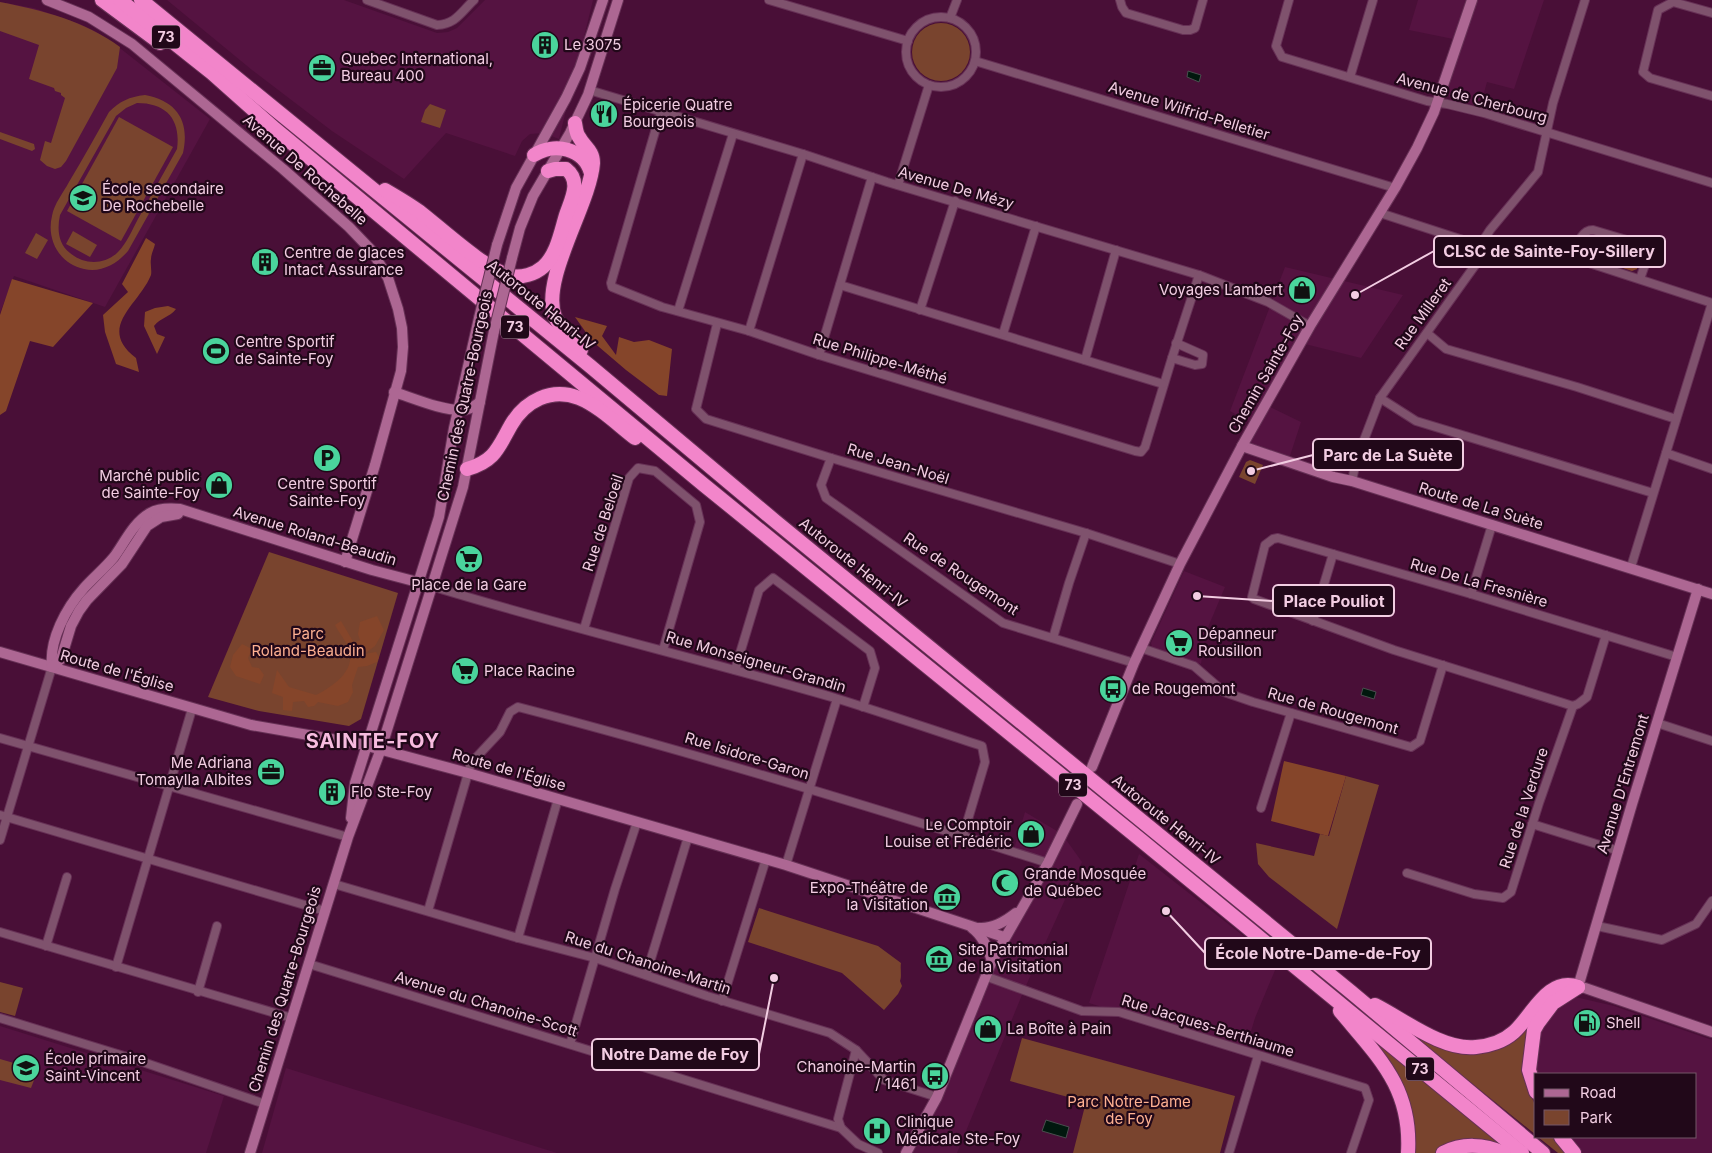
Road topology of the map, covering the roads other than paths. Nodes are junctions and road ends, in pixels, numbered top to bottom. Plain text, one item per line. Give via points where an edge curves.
1 (47, 0) edge
2 (97, 0) edge
3 (140, 0) edge
4 (367, 0) edge
5 (474, 0) edge
6 (603, 0) edge
7 (618, 0) edge
8 (769, 0) edge
9 (957, 0) edge
10 (1120, 0) edge
11 (1203, 0) edge
12 (1289, 0) edge
13 (1373, 0) edge
14 (1472, 0) edge
15 (1585, 0) edge
16 (112, 3) edge
17 (1712, 13) edge
18 (950, 18) junction
19 (908, 41) junction
20 (975, 61) junction
21 (1350, 77) junction
22 (929, 85) junction
23 (589, 90) junction
24 (1712, 96) edge
25 (1437, 102) junction
26 (661, 111) junction
27 (575, 122) junction
28 (1547, 133) junction
29 (733, 134) junction
30 (561, 148) junction
31 (803, 154) junction
32 (534, 155) junction
33 (337, 161) junction
34 (548, 171) junction
35 (591, 173) junction
36 (872, 177) junction
37 (1712, 183) edge
38 (898, 185) junction
39 (1395, 188) junction
40 (955, 201) junction
41 (1380, 213) junction
42 (1036, 226) junction
43 (1481, 244) junction
44 (1116, 250) junction
45 (1572, 260) junction
46 (1199, 275) junction
47 (1640, 278) junction
48 (840, 284) junction
49 (1712, 303) edge
50 (920, 310) junction
51 (678, 312) junction
52 (717, 324) junction
53 (1310, 326) junction
54 (748, 331) junction
55 (1427, 333) junction
56 (1003, 334) junction
57 (1176, 343) junction
58 (819, 355) junction
59 (1172, 358) junction
60 (1085, 360) junction
61 (590, 366) junction
62 (1163, 384) junction
63 (394, 392) junction
64 (1380, 398) junction
65 (480, 402) junction
66 (458, 410) junction
67 (1676, 419) junction
68 (1242, 446) junction
69 (1666, 453) junction
70 (831, 458) junction
71 (676, 461) junction
72 (467, 469) junction
73 (1712, 469) edge
74 (1352, 481) junction
75 (1653, 493) junction
76 (1492, 525) junction
77 (1086, 533) junction
78 (1333, 554) junction
79 (345, 562) junction
80 (1180, 564) junction
81 (1631, 567) junction
82 (418, 583) junction
83 (431, 586) junction
84 (1698, 589) junction
85 (1471, 594) junction
86 (1712, 594) edge
87 (1313, 621) junction
88 (584, 629) junction
89 (1606, 635) junction
90 (1052, 638) junction
91 (1141, 648) junction
92 (663, 650) junction
93 (0, 652) edge
94 (1676, 657) junction
95 (1134, 663) junction
96 (1442, 665) junction
97 (52, 668) junction
98 (735, 670) junction
99 (837, 699) junction
100 (1573, 706) junction
101 (863, 708) junction
102 (192, 709) junction
103 (1291, 713) junction
104 (1656, 723) junction
105 (0, 738) edge
106 (1712, 741) edge
107 (29, 745) junction
108 (367, 746) junction
109 (381, 748) junction
110 (1092, 767) dead end
111 (468, 773) junction
112 (170, 786) junction
113 (809, 789) junction
114 (558, 799) junction
115 (1077, 804) dead end
116 (1261, 808) dead end
117 (4, 816) edge
118 (637, 822) junction
119 (1532, 824) junction
120 (349, 835) junction
121 (963, 836) junction
122 (688, 837) junction
123 (0, 840) edge
124 (1619, 851) junction
125 (147, 859) junction
126 (766, 859) junction
127 (1048, 863) junction
128 (786, 865) junction
129 (1407, 873) dead end
130 (67, 877) dead end
131 (334, 884) junction
132 (1712, 902) edge
133 (1021, 908) junction
134 (325, 911) junction
135 (428, 911) junction
136 (217, 926) dead end
137 (1597, 926) junction
138 (971, 927) junction
139 (0, 932) edge
140 (518, 938) junction
141 (1004, 938) junction
142 (46, 946) junction
143 (595, 958) junction
144 (992, 961) junction
145 (309, 964) junction
146 (116, 966) junction
147 (646, 975) junction
148 (985, 976) junction
149 (1318, 985) junction
150 (1578, 987) junction
151 (198, 992) junction
152 (1351, 992) junction
153 (722, 1001) junction
154 (0, 1018) edge
155 (292, 1018) junction
156 (1712, 1032) edge
157 (570, 1044) junction
158 (856, 1050) junction
159 (1258, 1056) junction
160 (1534, 1086) edge
161 (937, 1097) junction
162 (265, 1104) junction
163 (841, 1128) junction
164 (1562, 1138) edge
165 (250, 1153) edge
166 (878, 1153) edge
167 (906, 1153) edge
168 (1229, 1153) edge
169 (1351, 1153) edge
170 (1408, 1153) edge
171 (1442, 1153) edge
172 (1504, 1153) edge
173 (1522, 1153) edge
174 (1543, 1153) edge
175 (1574, 1153) edge

1 - 63 main road, Avenue De Rochebelle via 89,17 132,44 361,238 384,272 398,309 403,347 401,371
2 - 16 highway, Autoroute Henri-IV
3 - 33 highway, Autoroute Henri-IV / 73
4 - 5 street via 437,26 454,21
6 - 32 main road, Chemin des Quatre-Bourgeois via 582,63
7 - 23 main road, Chemin des Quatre-Bourgeois
8 - 19 street
9 - 18 street
10 - 11 street via 1126,13 1190,30 1195,28
12 - 21 street, Avenue de Cherbourg via 1276,46 1282,57
13 - 21 street
14 - 25 main road, Chemin Sainte-Foy
15 - 28 street, Rue Milleret
16 - 71 highway, Autoroute Henri-IV / 73 via 212,73
17 - 24 street via 1673,2 1658,10 1643,72 1650,78
18 - 19 street via 928,19 911,32
18 - 20 street via 968,30 974,40
19 - 22 street via 907,63 912,73
20 - 22 street via 969,72 956,83 940,87
20 - 39 street, Avenue Wilfrid-Pelletier
21 - 25 street, Avenue de Cherbourg
22 - 38 street
23 - 26 street, Avenue De Mézy
23 - 27 main road, Chemin des Quatre-Bourgeois
25 - 28 street, Avenue de Cherbourg
25 - 39 main road, Chemin Sainte-Foy
26 - 29 street, Avenue De Mézy
26 - 51 street, Rue Philippe-Méthé via 611,283 612,287
27 - 30 main road, Chemin des Quatre-Bourgeois
27 - 35 highway via 578,136 591,151
28 - 37 street, Avenue de Cherbourg
28 - 43 street, Rue Milleret via 1538,172
29 - 31 street, Avenue De Mézy
29 - 51 street
30 - 32 highway via 547,149
30 - 34 main road, Chemin des Quatre-Bourgeois
30 - 35 highway via 581,156
31 - 36 street, Avenue De Mézy
31 - 54 street
32 - 66 main road, Chemin des Quatre-Bourgeois, bridge via 516,188 497,245
33 - 34 highway via 419,211 495,270 512,276 532,274 544,267 554,251 575,183 571,172 566,169
33 - 61 highway, Autoroute Henri-IV / 73
34 - 65 main road, Chemin des Quatre-Bourgeois, bridge via 523,220 494,331
35 - 61 highway via 552,296 552,307 560,326
36 - 38 street, Avenue De Mézy
36 - 48 street
38 - 40 street, Avenue De Mézy
39 - 41 main road, Chemin Sainte-Foy
40 - 42 street, Avenue De Mézy
40 - 50 street
41 - 43 street
41 - 53 main road, Chemin Sainte-Foy
42 - 44 street, Avenue De Mézy
42 - 56 street
43 - 45 street via 1544,262
43 - 55 street, Rue Milleret via 1476,264
44 - 46 street, Avenue De Mézy
44 - 60 street
45 - 47 street
45 - 47 street via 1582,234 1594,230 1646,247 1649,253
46 - 53 street, Avenue De Mézy via 1268,302
46 - 57 street
47 - 49 street
48 - 50 street
48 - 58 street
49 - 67 street
50 - 56 street
51 - 52 street, Rue Philippe-Méthé
52 - 54 street, Rue Philippe-Méthé
52 - 70 street, Rue Jean-Noël via 696,409 706,419
53 - 68 main road, Chemin Sainte-Foy
54 - 58 street, Rue Philippe-Méthé
55 - 64 street, Rue Milleret
55 - 67 street via 1446,349
56 - 60 street
57 - 59 street
57 - 59 street via 1204,355 1202,364
58 - 62 street, Rue Philippe-Méthé via 1135,452 1141,452 1145,447
59 - 62 street
60 - 62 street
61 - 152 highway, Autoroute Henri-IV / 73
63 - 66 main road
63 - 79 main road, Avenue De Rochebelle
64 - 74 street, Rue Milleret
64 - 75 street via 1416,421
65 - 66 main road
65 - 72 main road, Chemin des Quatre-Bourgeois
66 - 82 main road, Chemin des Quatre-Bourgeois via 439,517
67 - 69 street
68 - 74 main road, Route de La Suète
68 - 80 main road, Chemin Sainte-Foy
69 - 73 street
69 - 75 street
70 - 77 street, Rue Jean-Noël
70 - 90 street, Rue de Rougemont via 821,485 826,498 1003,623
71 - 72 highway via 659,457 586,401 552,394 526,407 512,423 497,451 485,462
71 - 149 highway, Autoroute Henri-IV / 73
72 - 83 main road, Chemin des Quatre-Bourgeois
74 - 76 main road, Route de La Suète
75 - 81 street
76 - 81 main road, Route de La Suète
76 - 85 street
77 - 80 street, Rue Jean-Noël
77 - 90 street
78 - 85 street, Rue De La Fresnière
78 - 87 street
78 - 87 street, Rue De La Fresnière via 1278,538 1265,545 1252,597
79 - 82 main road, Avenue Roland-Beaudin
79 - 97 main road, Avenue Roland-Beaudin via 192,513 161,517 147,526 122,564 79,611 61,659
80 - 91 main road, Chemin Sainte-Foy
81 - 84 main road, Route de La Suète
82 - 83 main road, Avenue Roland-Beaudin
82 - 108 main road, Chemin des Quatre-Bourgeois
83 - 88 street, Rue Monseigneur-Grandin
83 - 109 main road, Chemin des Quatre-Bourgeois
84 - 86 main road, Route de La Suète
84 - 94 main road, Avenue D'Entremont
85 - 89 street, Rue De La Fresnière
87 - 96 street
88 - 92 street, Rue Monseigneur-Grandin
88 - 92 street, Rue de Beloeil via 629,478 638,468 655,471 696,504 700,522
89 - 94 street, Rue De La Fresnière
89 - 100 street, Rue de la Verdure via 1587,696
90 - 95 street, Rue de Rougemont
91 - 95 main road, Chemin Sainte-Foy
91 - 103 street, Rue de Rougemont via 1194,666 1224,692
92 - 98 street, Rue Monseigneur-Grandin
93 - 97 main road, Route de l'Église
94 - 104 main road, Avenue D'Entremont
95 - 110 main road, Chemin Sainte-Foy
96 - 100 street
96 - 103 street, Rue de Rougemont via 1420,741 1411,747
97 - 102 main road, Route de l'Église
97 - 107 street
98 - 99 street, Rue Monseigneur-Grandin
98 - 101 street via 759,590 773,578 870,651 875,668
99 - 101 street, Rue Monseigneur-Grandin
99 - 113 street
100 - 119 street, Rue de la Verdure
101 - 121 street, Rue Monseigneur-Grandin via 982,746 985,762
102 - 108 main road, Route de l'Église via 251,725
102 - 112 street
103 - 116 street
104 - 106 street
104 - 124 main road, Avenue D'Entremont
105 - 107 street
107 - 112 street
107 - 117 street
108 - 109 main road, Route de l'Église
108 - 120 main road, Chemin des Quatre-Bourgeois via 355,783
109 - 111 main road, Route de l'Église
109 - 120 main road, Chemin des Quatre-Bourgeois
111 - 113 street, Rue Isidore-Garon via 476,755 500,732 510,712 518,707 638,738
111 - 114 main road, Route de l'Église
111 - 135 street
112 - 120 street
112 - 125 street
113 - 121 street, Rue Isidore-Garon
113 - 128 street
114 - 118 main road, Route de l'Église
114 - 140 street
115 - 127 main road
117 - 123 street
117 - 125 street
118 - 122 main road, Route de l'Église
118 - 143 street
119 - 124 street
119 - 129 street, Rue de la Verdure via 1511,892 1503,898 1474,894
120 - 131 main road, Chemin des Quatre-Bourgeois
121 - 127 street, Rue Isidore-Garon
122 - 126 main road, Route de l'Église
122 - 147 street
124 - 137 main road, Avenue D'Entremont
125 - 134 street
125 - 146 street
126 - 128 main road, Route de l'Église
126 - 153 street
127 - 133 main road
128 - 138 main road, Route de l'Église
130 - 142 street
131 - 134 main road, Chemin des Quatre-Bourgeois
131 - 135 street, Rue du Chanoine-Martin
132 - 137 street via 1696,924 1662,940
133 - 138 main road via 1008,920 985,928
133 - 141 main road
134 - 145 main road, Chemin des Quatre-Bourgeois
135 - 140 street, Rue du Chanoine-Martin
136 - 151 street
137 - 150 main road, Avenue D'Entremont
138 - 141 main road, Route de l'Église
138 - 144 main road via 978,932
139 - 142 street
140 - 143 street, Rue du Chanoine-Martin
141 - 144 main road
142 - 146 street
143 - 147 street, Rue du Chanoine-Martin
143 - 157 street
144 - 148 main road
145 - 155 main road, Chemin des Quatre-Bourgeois
145 - 157 street, Avenue du Chanoine-Scott
146 - 151 street
147 - 153 street, Rue du Chanoine-Martin
148 - 159 street, Rue Jacques-Berthiaume via 1082,1011 1119,1012
148 - 161 main road
149 - 170 highway via 1375,1051 1395,1083 1407,1118
149 - 173 highway, Autoroute Henri-IV / 73
150 - 152 highway via 1556,987 1514,1032 1500,1042 1475,1048 1431,1037
150 - 156 main road
150 - 160 highway via 1553,1002 1534,1030 1529,1070
151 - 155 street
152 - 174 highway, Autoroute Henri-IV / 73
153 - 158 street, Rue du Chanoine-Martin via 830,1033
154 - 162 street
155 - 162 main road, Chemin des Quatre-Bourgeois
157 - 163 street, Avenue du Chanoine-Scott
158 - 161 street, Rue du Chanoine-Martin via 884,1080
158 - 163 street via 838,1118
159 - 168 street
159 - 169 street, Rue Jacques-Berthiaume via 1366,1089 1369,1100
161 - 167 main road
162 - 165 main road, Chemin des Quatre-Bourgeois
163 - 166 street, Avenue du Chanoine-Scott via 858,1144
164 - 175 highway
171 - 172 highway via 1474,1145

